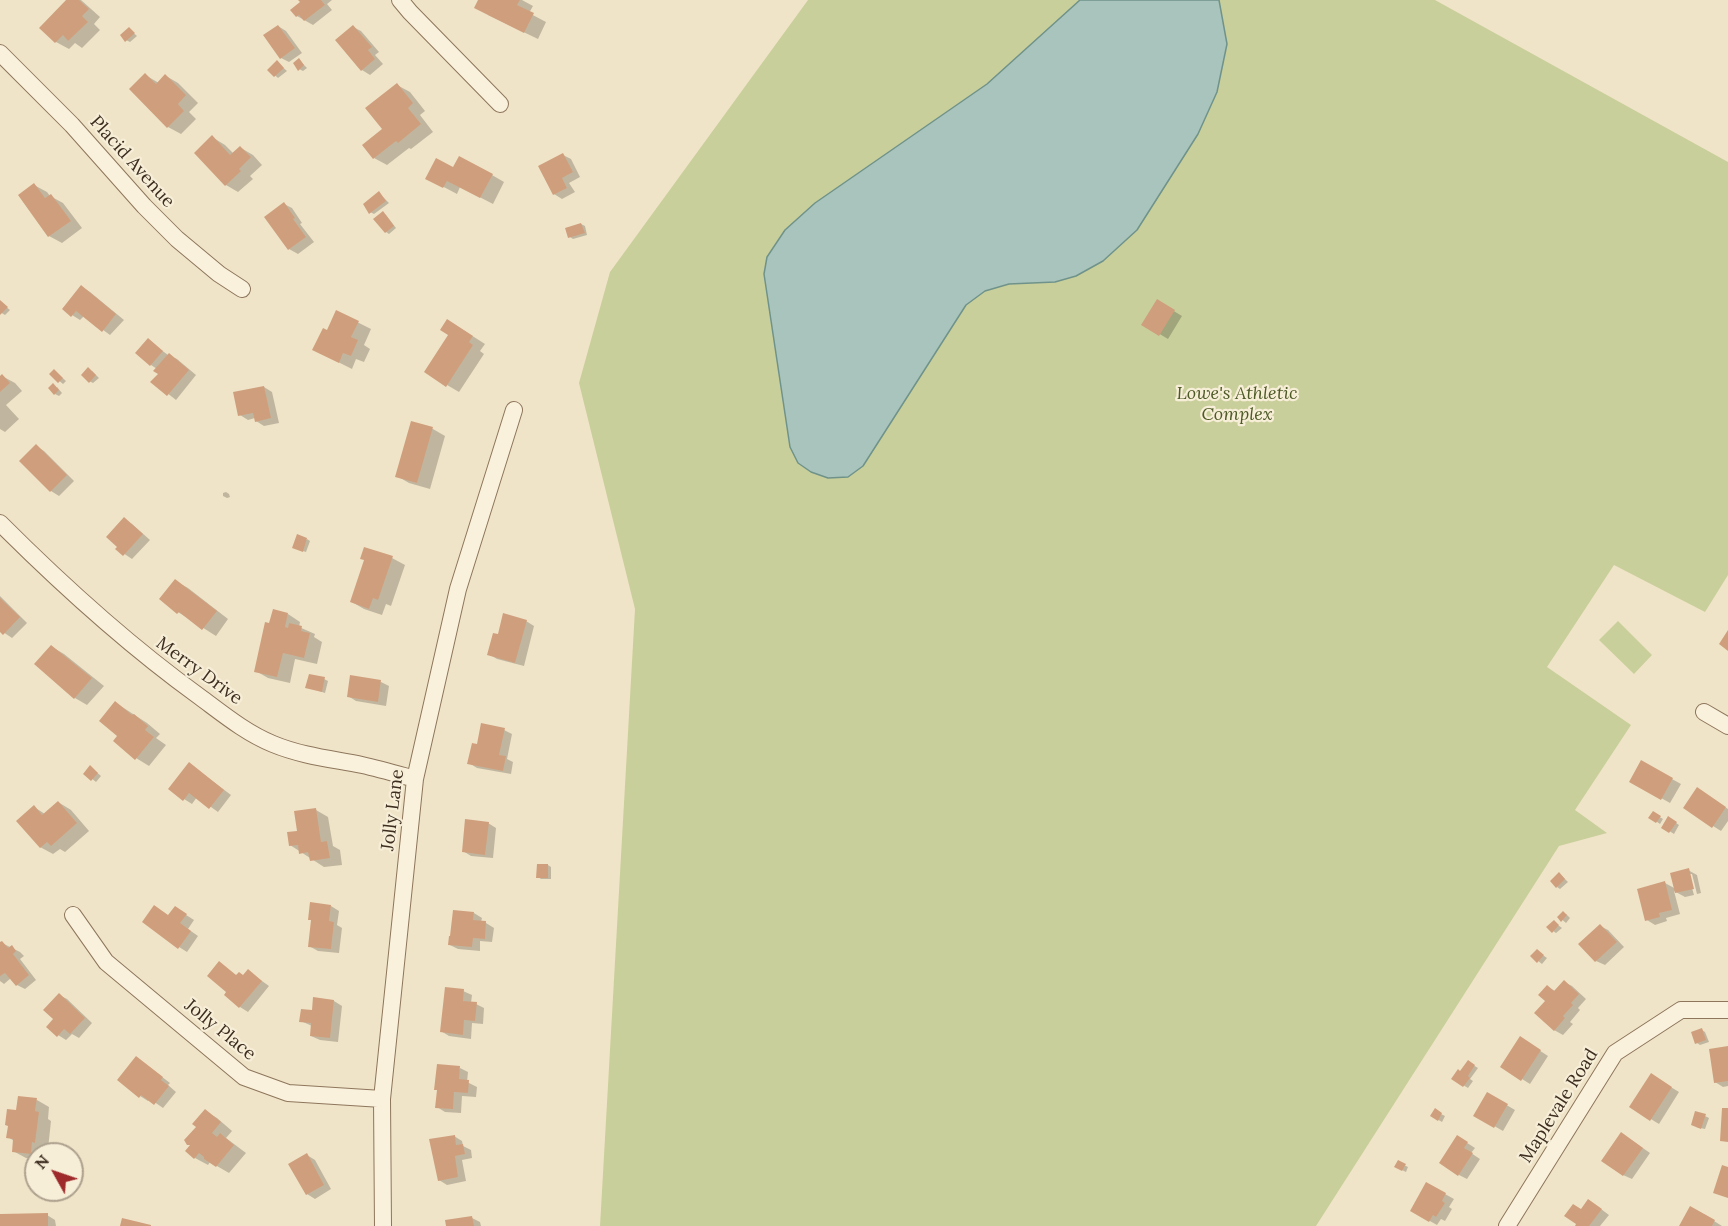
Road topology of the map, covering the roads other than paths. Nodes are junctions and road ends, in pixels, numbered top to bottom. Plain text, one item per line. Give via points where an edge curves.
1 (400, 0) edge
2 (0, 53) edge
3 (500, 104) dead end
4 (242, 289) dead end
5 (514, 410) dead end
6 (0, 523) edge
7 (1704, 712) dead end
8 (1728, 726) edge
9 (415, 779) junction
10 (73, 915) dead end
11 (1728, 1010) edge
12 (382, 1099) junction
13 (383, 1226) edge
14 (1507, 1226) edge

1 - 3 street
2 - 4 street, Placid Avenue via 177,239
5 - 9 street, Jolly Lane via 458,589
6 - 9 street, Merry Drive via 105,623 247,731 297,753
7 - 8 street
9 - 12 street, Jolly Lane
10 - 12 street, Jolly Place via 106,962 244,1077 288,1093
11 - 14 street, Maplevale Road via 1681,1010 1615,1053
12 - 13 street, Jolly Lane

